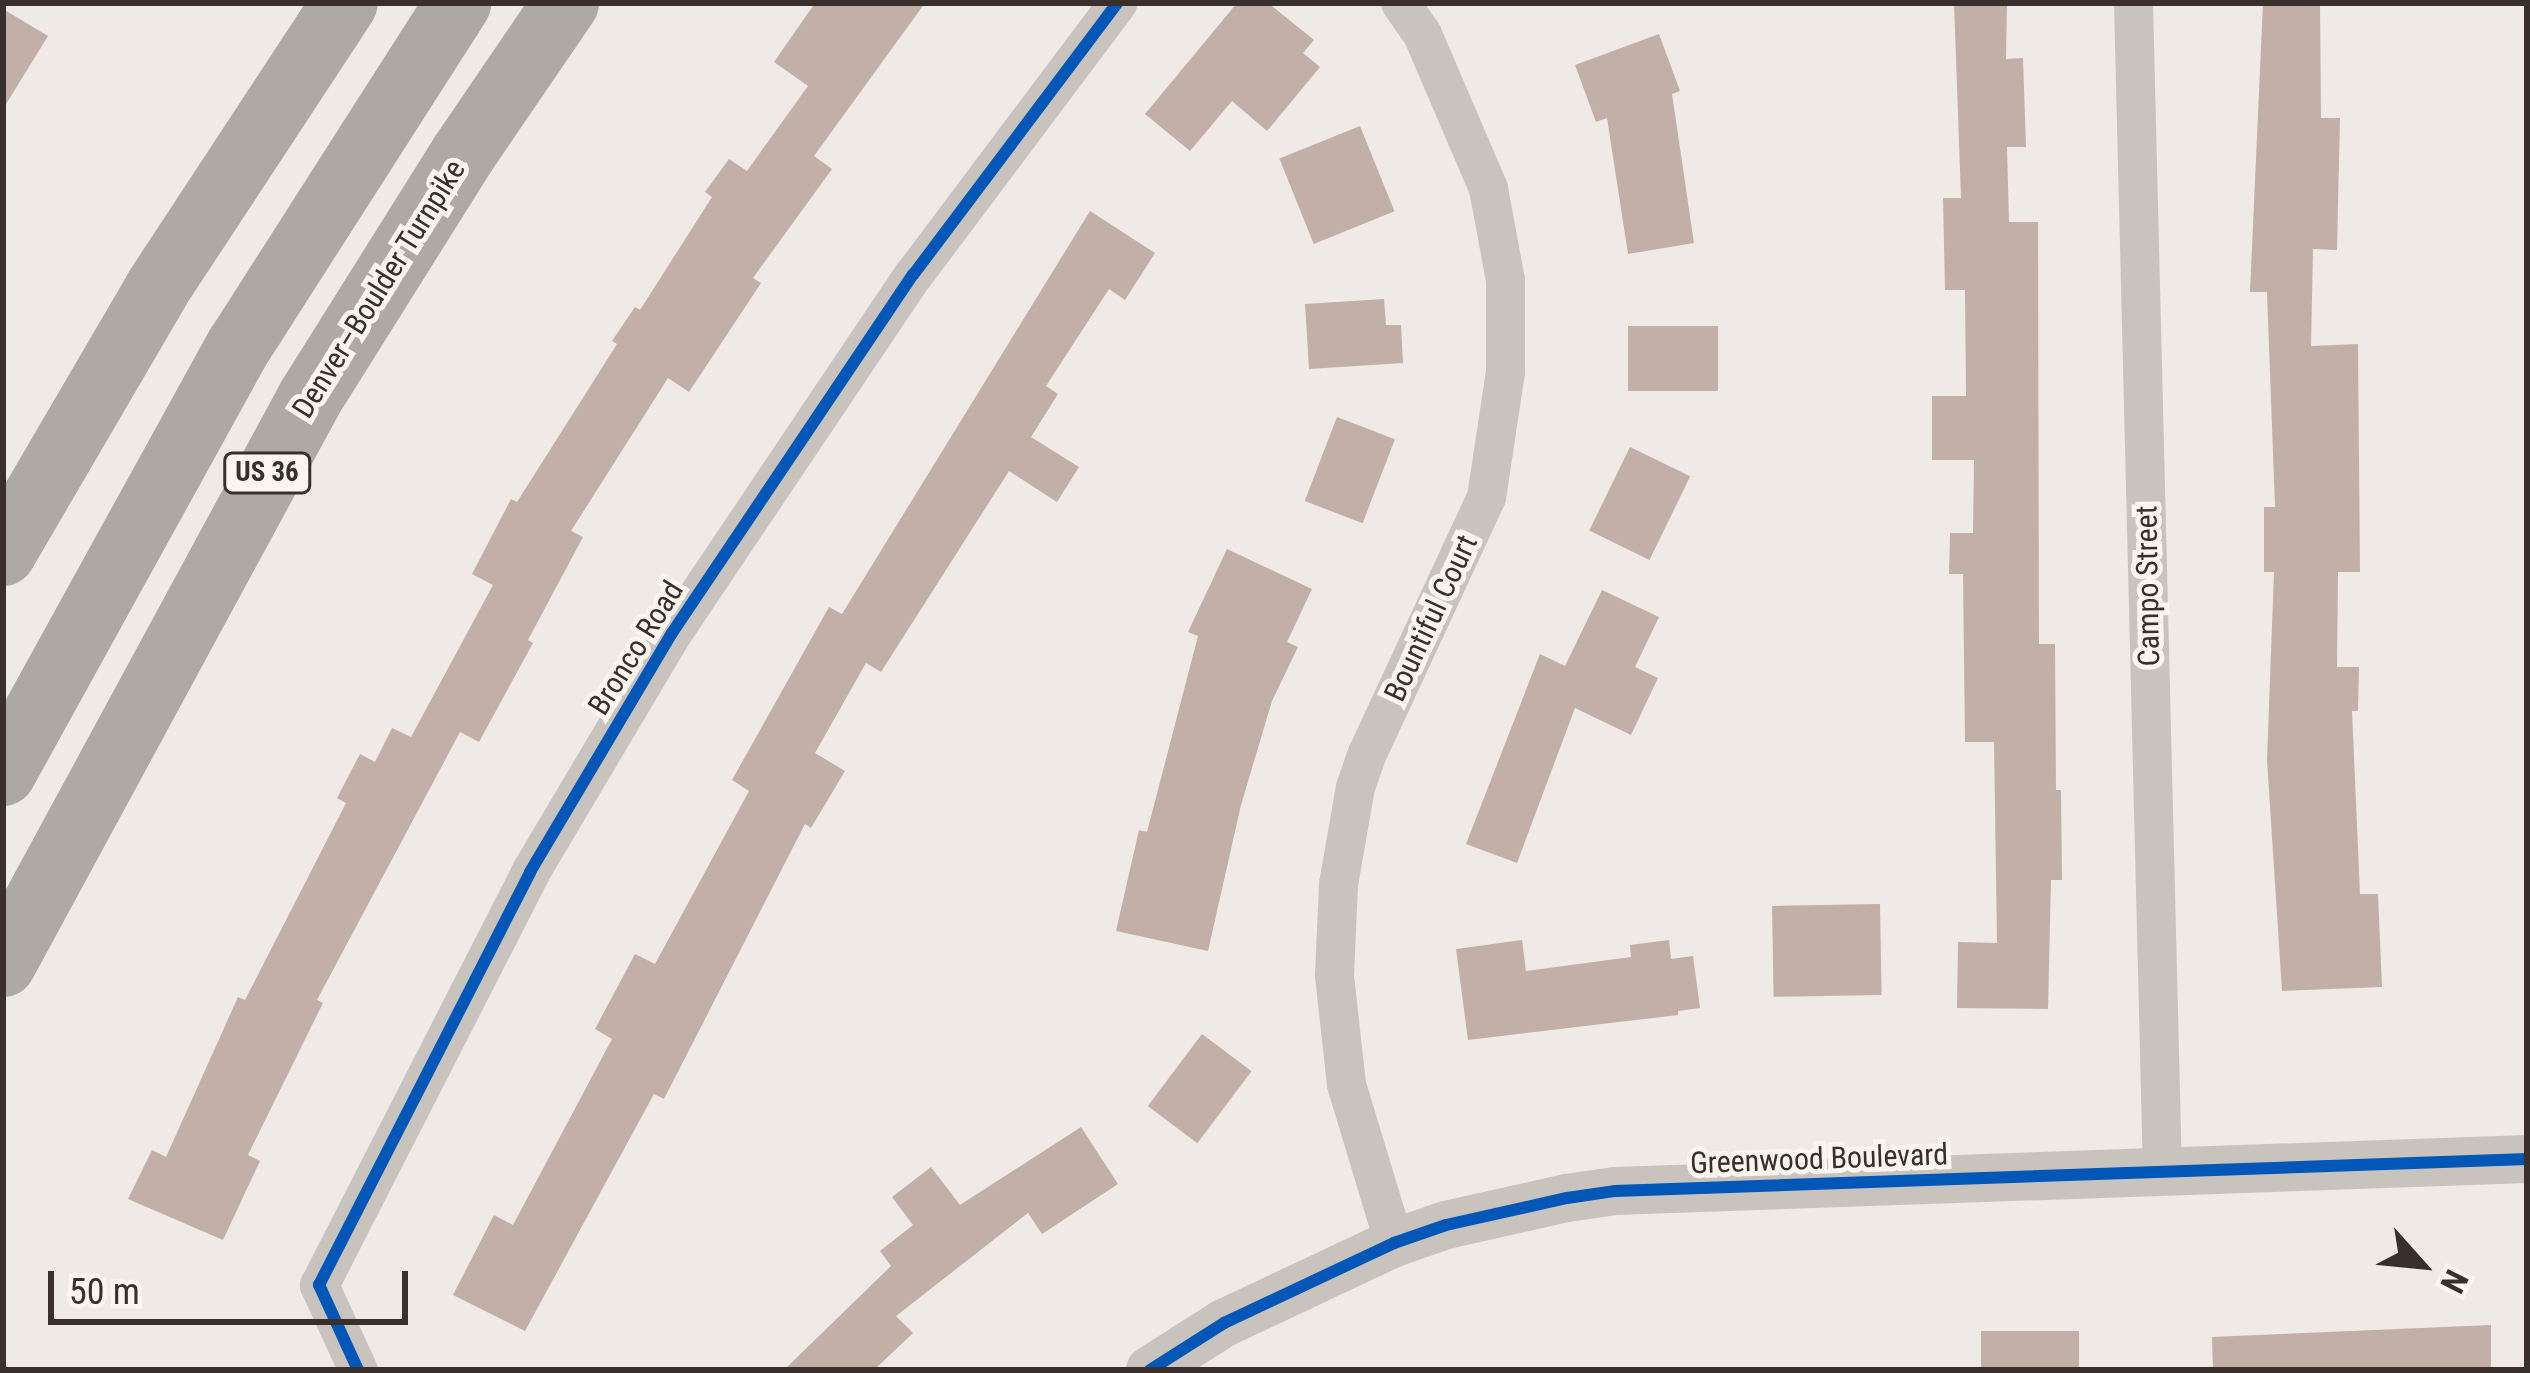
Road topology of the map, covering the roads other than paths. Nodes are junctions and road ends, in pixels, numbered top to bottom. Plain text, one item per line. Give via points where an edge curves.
1 (346, 3) edge
2 (458, 3) edge
3 (566, 3) edge
4 (1117, 3) edge
5 (1400, 3) edge
6 (2133, 3) edge
7 (3, 553) edge
8 (3, 772) edge
9 (3, 964) edge
10 (2527, 1159) edge
11 (2162, 1169) junction
12 (1394, 1243) junction
13 (358, 1370) edge
14 (1150, 1370) edge

1 - 7 highway via 157,289
2 - 8 highway via 239,346
3 - 9 highway, Denver–Boulder Turnpike / US 36 via 310,398
4 - 13 street, Bronco Road via 899,295 672,633 530,872 319,1285
5 - 12 street, Bountiful Court via 1422,34 1488,188 1504,280 1505,372 1486,497 1367,753 1338,884 1334,975 1346,1084
6 - 11 street, Campo Street
10 - 11 street, Greenwood Boulevard
11 - 12 street, Greenwood Boulevard via 1615,1191
12 - 14 street, Greenwood Boulevard via 1242,1313

